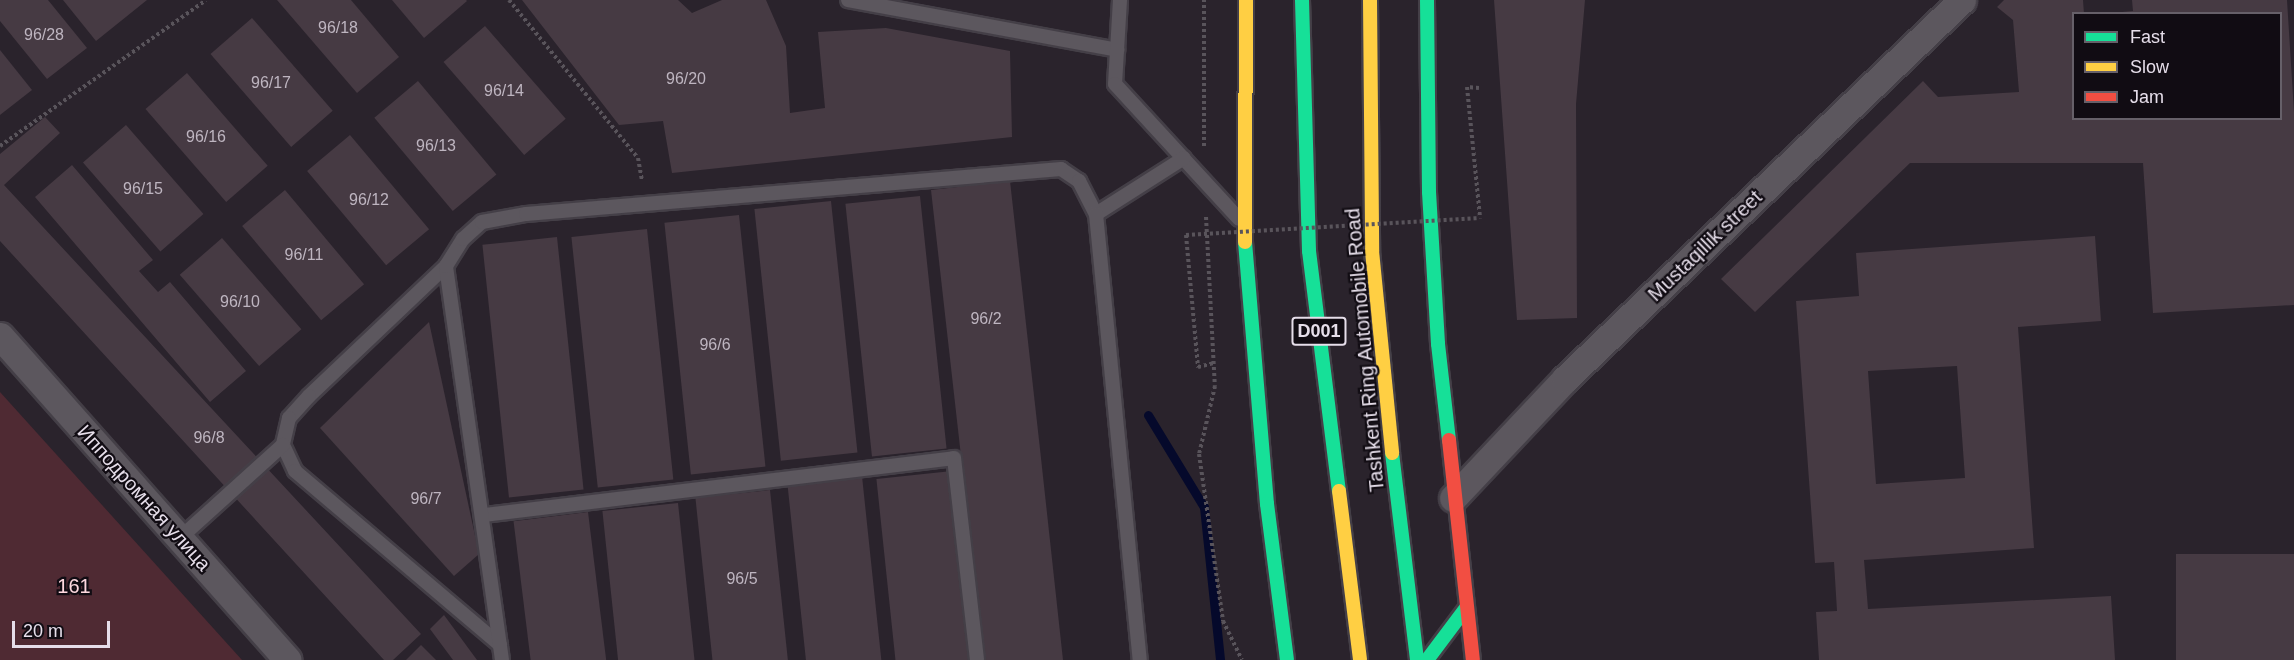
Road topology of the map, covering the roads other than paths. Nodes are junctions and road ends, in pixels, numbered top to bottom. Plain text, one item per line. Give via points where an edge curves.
1 (848, 0) edge
2 (1120, 0) edge
3 (1246, 0) edge
4 (1302, 0) edge
5 (1370, 0) edge
6 (1427, 0) edge
7 (1962, 0) edge
8 (1117, 50) junction
9 (1184, 158) junction
10 (1096, 214) junction
11 (1244, 225) junction
12 (446, 266) junction
13 (0, 336) edge
14 (283, 445) junction
15 (1453, 498) junction
16 (484, 515) junction
17 (180, 538) junction
18 (1466, 608) junction
19 (500, 645) junction
20 (288, 660) edge
21 (502, 660) edge
22 (977, 660) edge
23 (1140, 660) edge
24 (1287, 660) edge
25 (1360, 660) edge
26 (1417, 660) edge
27 (1427, 660) edge
28 (1473, 660) edge

1 - 8 lane
2 - 8 lane
3 - 11 main road
4 - 25 main road, Tashkent Ring Automobile Road / D001 via 1310,251
5 - 26 main road, Tashkent Ring Automobile Road via 1372,250 1401,543
6 - 15 main road via 1429,204
7 - 15 street, Mustaqillik street via 1565,379
8 - 9 lane via 1114,84
9 - 10 lane
9 - 11 lane
10 - 12 lane via 1079,181 1061,169 482,222 463,239
10 - 23 lane
11 - 24 main road via 1267,504
12 - 14 lane via 309,396 289,418
12 - 16 lane
13 - 17 street, Ипподромная улица
14 - 17 lane
14 - 19 lane via 295,471
15 - 18 main road
16 - 19 lane
16 - 22 lane via 954,458
17 - 20 street, Ипподромная улица
18 - 27 main road
18 - 28 main road
19 - 21 lane

